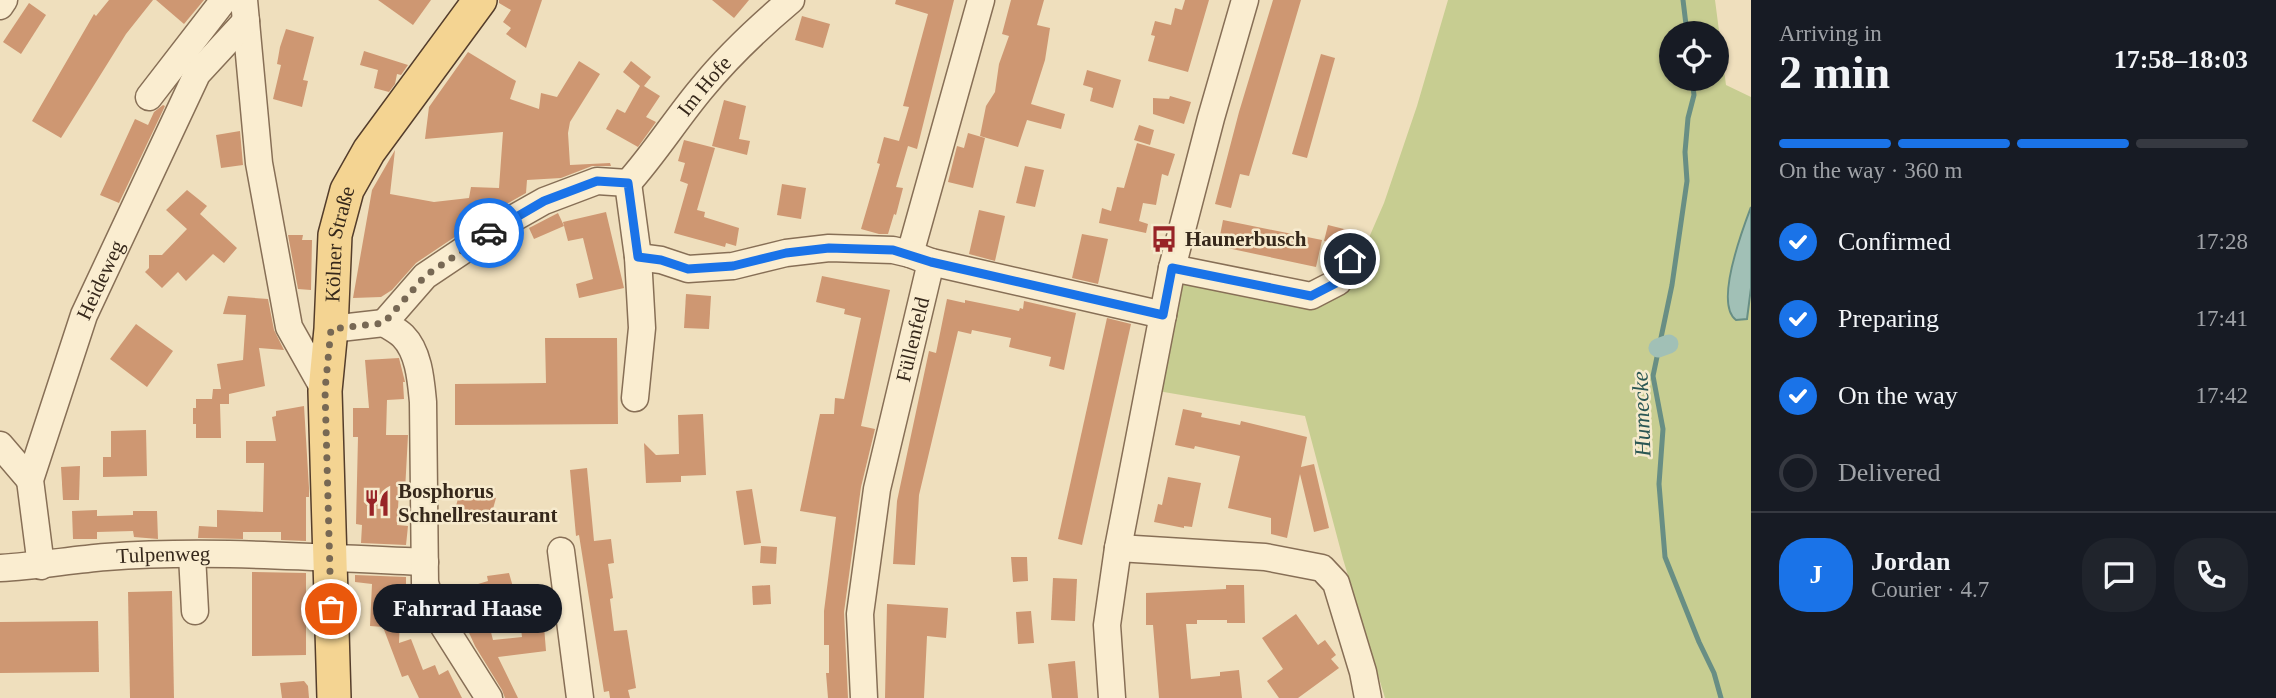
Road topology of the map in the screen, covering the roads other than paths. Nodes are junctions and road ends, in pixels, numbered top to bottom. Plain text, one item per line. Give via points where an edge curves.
1 (4, 0) edge
2 (480, 0) edge
3 (791, 0) edge
4 (981, 0) edge
5 (1245, 0) edge
6 (241, 5) edge
7 (0, 6) edge
8 (149, 97) dead end
9 (628, 183) junction
10 (638, 257) junction
11 (921, 258) junction
12 (1350, 259) dead end
13 (1172, 268) junction
14 (1163, 315) junction
15 (331, 329) junction
16 (393, 329) junction
17 (325, 390) junction
18 (635, 398) dead end
19 (0, 445) edge
20 (30, 480) junction
21 (1118, 548) junction
22 (561, 551) dead end
23 (192, 555) junction
24 (330, 558) junction
25 (425, 562) junction
26 (41, 566) junction
27 (0, 568) edge
28 (195, 611) dead end
29 (334, 698) edge
30 (489, 698) edge
31 (580, 698) edge
32 (864, 698) edge
33 (1112, 698) edge
34 (1368, 698) edge

1 - 7 street
2 - 15 main road, Kölner Straße via 369,151 347,190 335,235
3 - 9 street, Im Hofe via 701,89
4 - 11 street, Füllenfeld
5 - 13 street
6 - 8 street
6 - 17 street via 259,163 289,327
6 - 20 street, Heideweg via 197,74 85,316
9 - 10 street
9 - 16 street via 597,181 498,227 425,276
10 - 11 street via 688,269 733,266 829,248 893,250
10 - 18 street via 642,328
11 - 14 street
11 - 32 street, Füllenfeld via 877,489 860,614
12 - 13 street via 1338,282 1311,296
13 - 14 street
14 - 21 street
15 - 16 street
15 - 17 main road, Kölner Straße
16 - 25 street via 410,346 420,373
17 - 24 main road, Kölner Straße
19 - 20 street
20 - 26 street, Heideweg
21 - 33 street via 1107,625
21 - 34 street via 1265,557 1322,568 1336,583
22 - 31 street
23 - 24 street, Tulpenweg
23 - 26 street, Tulpenweg via 105,557
23 - 28 street
24 - 25 street, Tulpenweg
24 - 29 main road, Kölner Straße
25 - 30 street via 425,583 434,611
26 - 27 street, Tulpenweg

